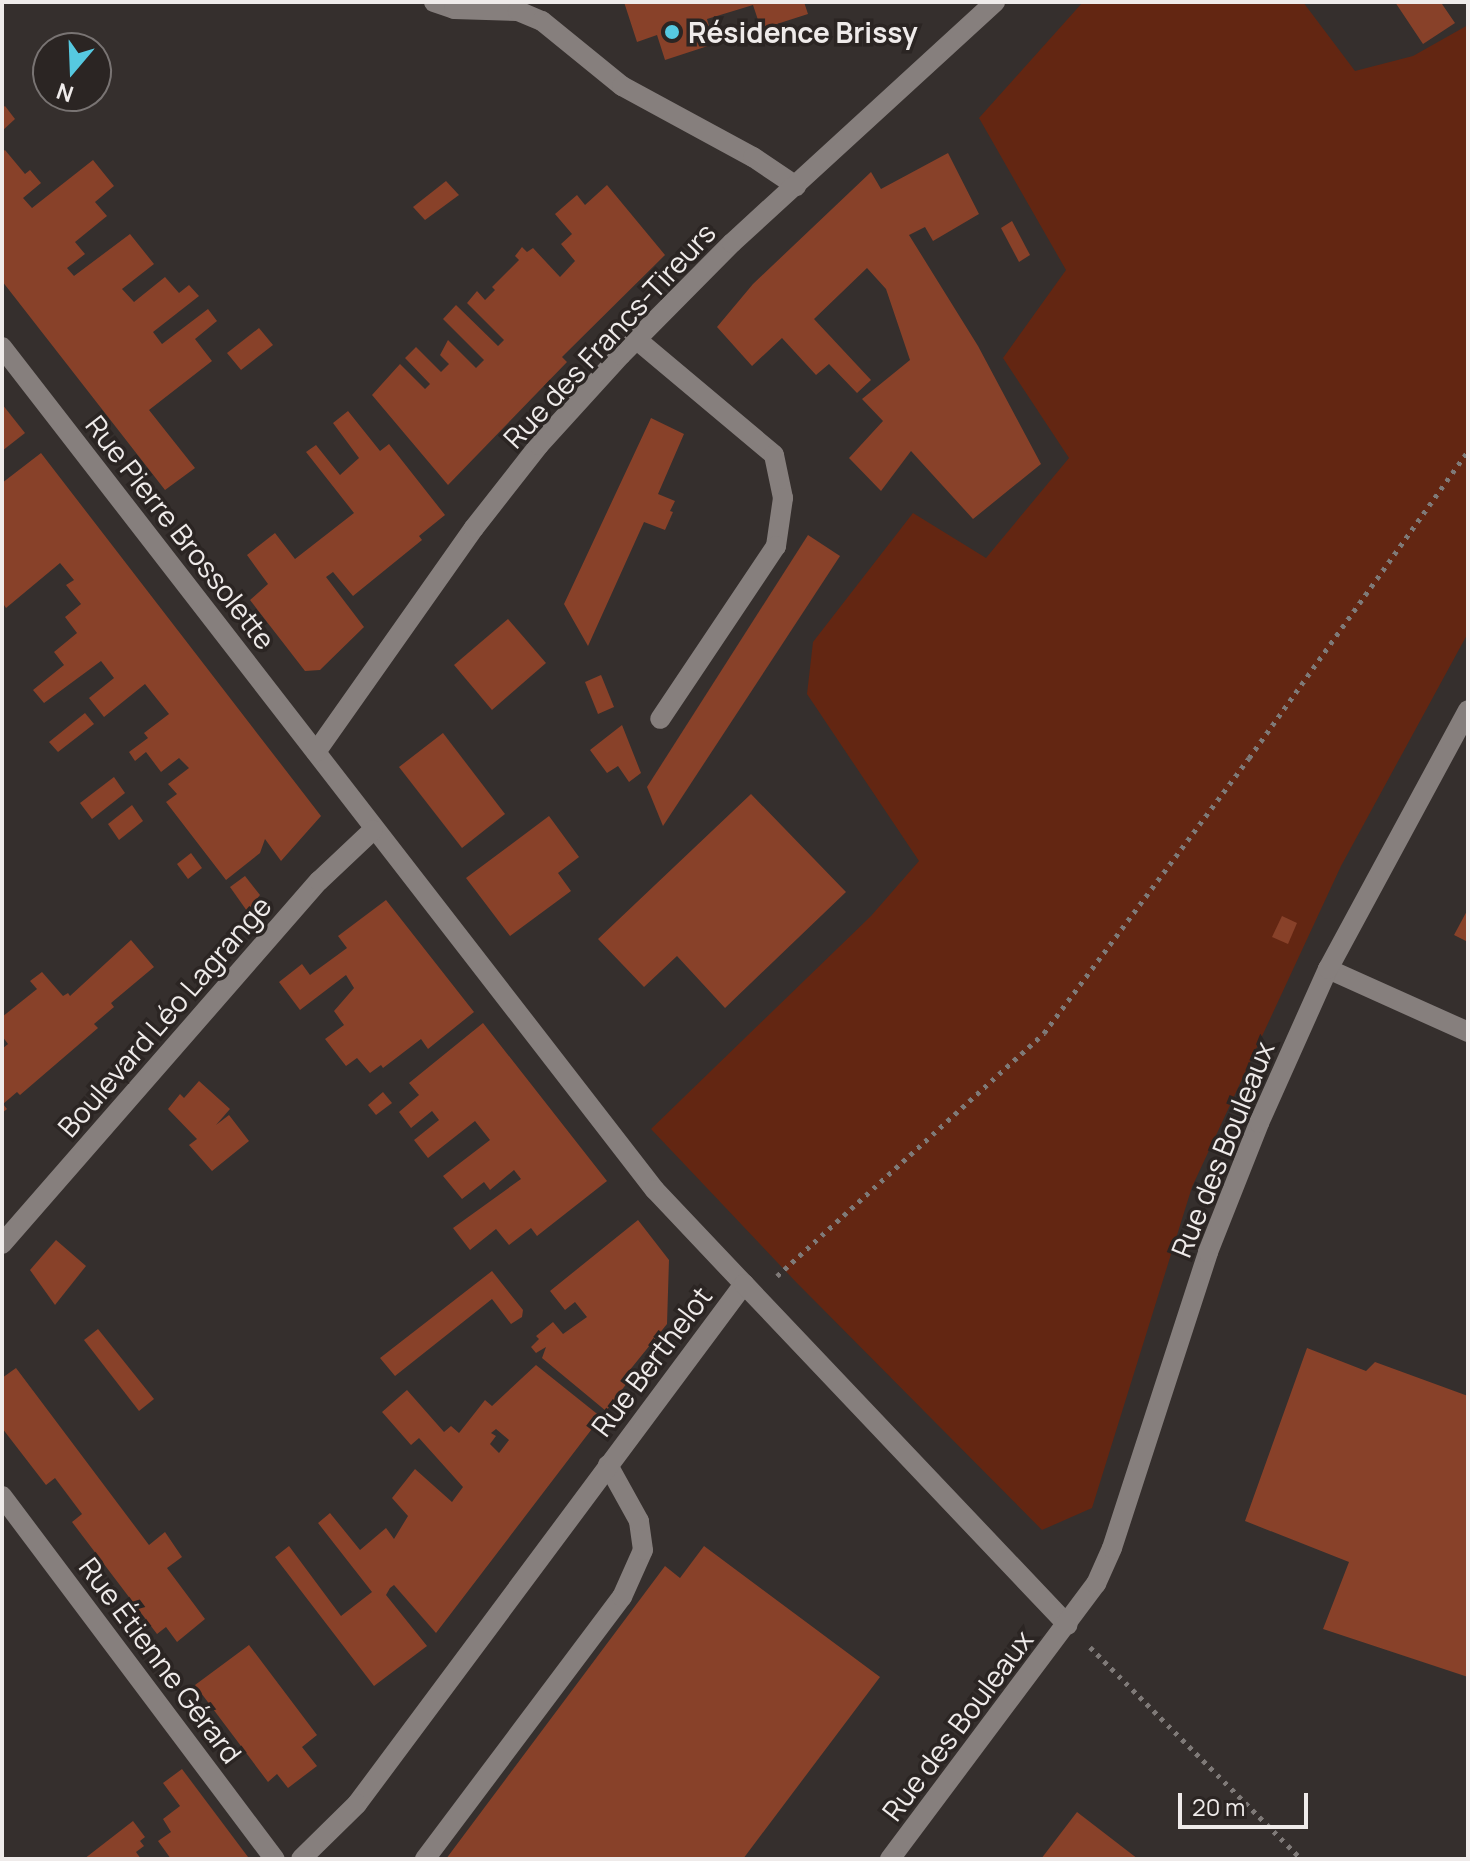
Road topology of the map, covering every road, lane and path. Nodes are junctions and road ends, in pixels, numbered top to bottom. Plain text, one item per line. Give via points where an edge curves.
1 (434, 2) edge
2 (995, 2) edge
3 (796, 186) junction
4 (636, 339) junction
5 (2, 347) edge
6 (1468, 451) edge
7 (1468, 710) edge
8 (660, 719) dead end
9 (316, 752) junction
10 (373, 830) junction
11 (1328, 969) junction
12 (1468, 1032) edge
13 (2, 1244) edge
14 (750, 1290) junction
15 (608, 1465) junction
16 (2, 1496) edge
17 (1068, 1625) junction
18 (275, 1859) edge
19 (301, 1859) edge
20 (425, 1859) edge
21 (890, 1859) edge
22 (1301, 1859) edge

1 - 3 street via 454,9 518,11 542,21 622,86
2 - 3 street, Rue des Francs-Tireurs
3 - 4 street, Rue des Francs-Tireurs
4 - 8 street via 774,455 783,498 776,546
4 - 9 street, Rue des Francs-Tireurs via 539,445 474,528
5 - 9 street, Rue Pierre Brossolette
6 - 14 path via 1044,1033
7 - 11 street, Rue des Bouleaux
9 - 10 street, Rue Berthelot
10 - 13 street, Boulevard Léo Lagrange via 319,881
10 - 14 street, Rue Berthelot via 655,1190
11 - 12 street
11 - 17 street, Rue des Bouleaux via 1224,1210 1105,1567
14 - 15 street, Rue Berthelot
14 - 17 street, Rue des Bouleaux
15 - 19 street, Rue Berthelot via 357,1804
15 - 20 street via 639,1521 643,1550 622,1597
16 - 18 street, Rue Étienne Gérard
17 - 21 street, Rue des Bouleaux
17 - 22 path

